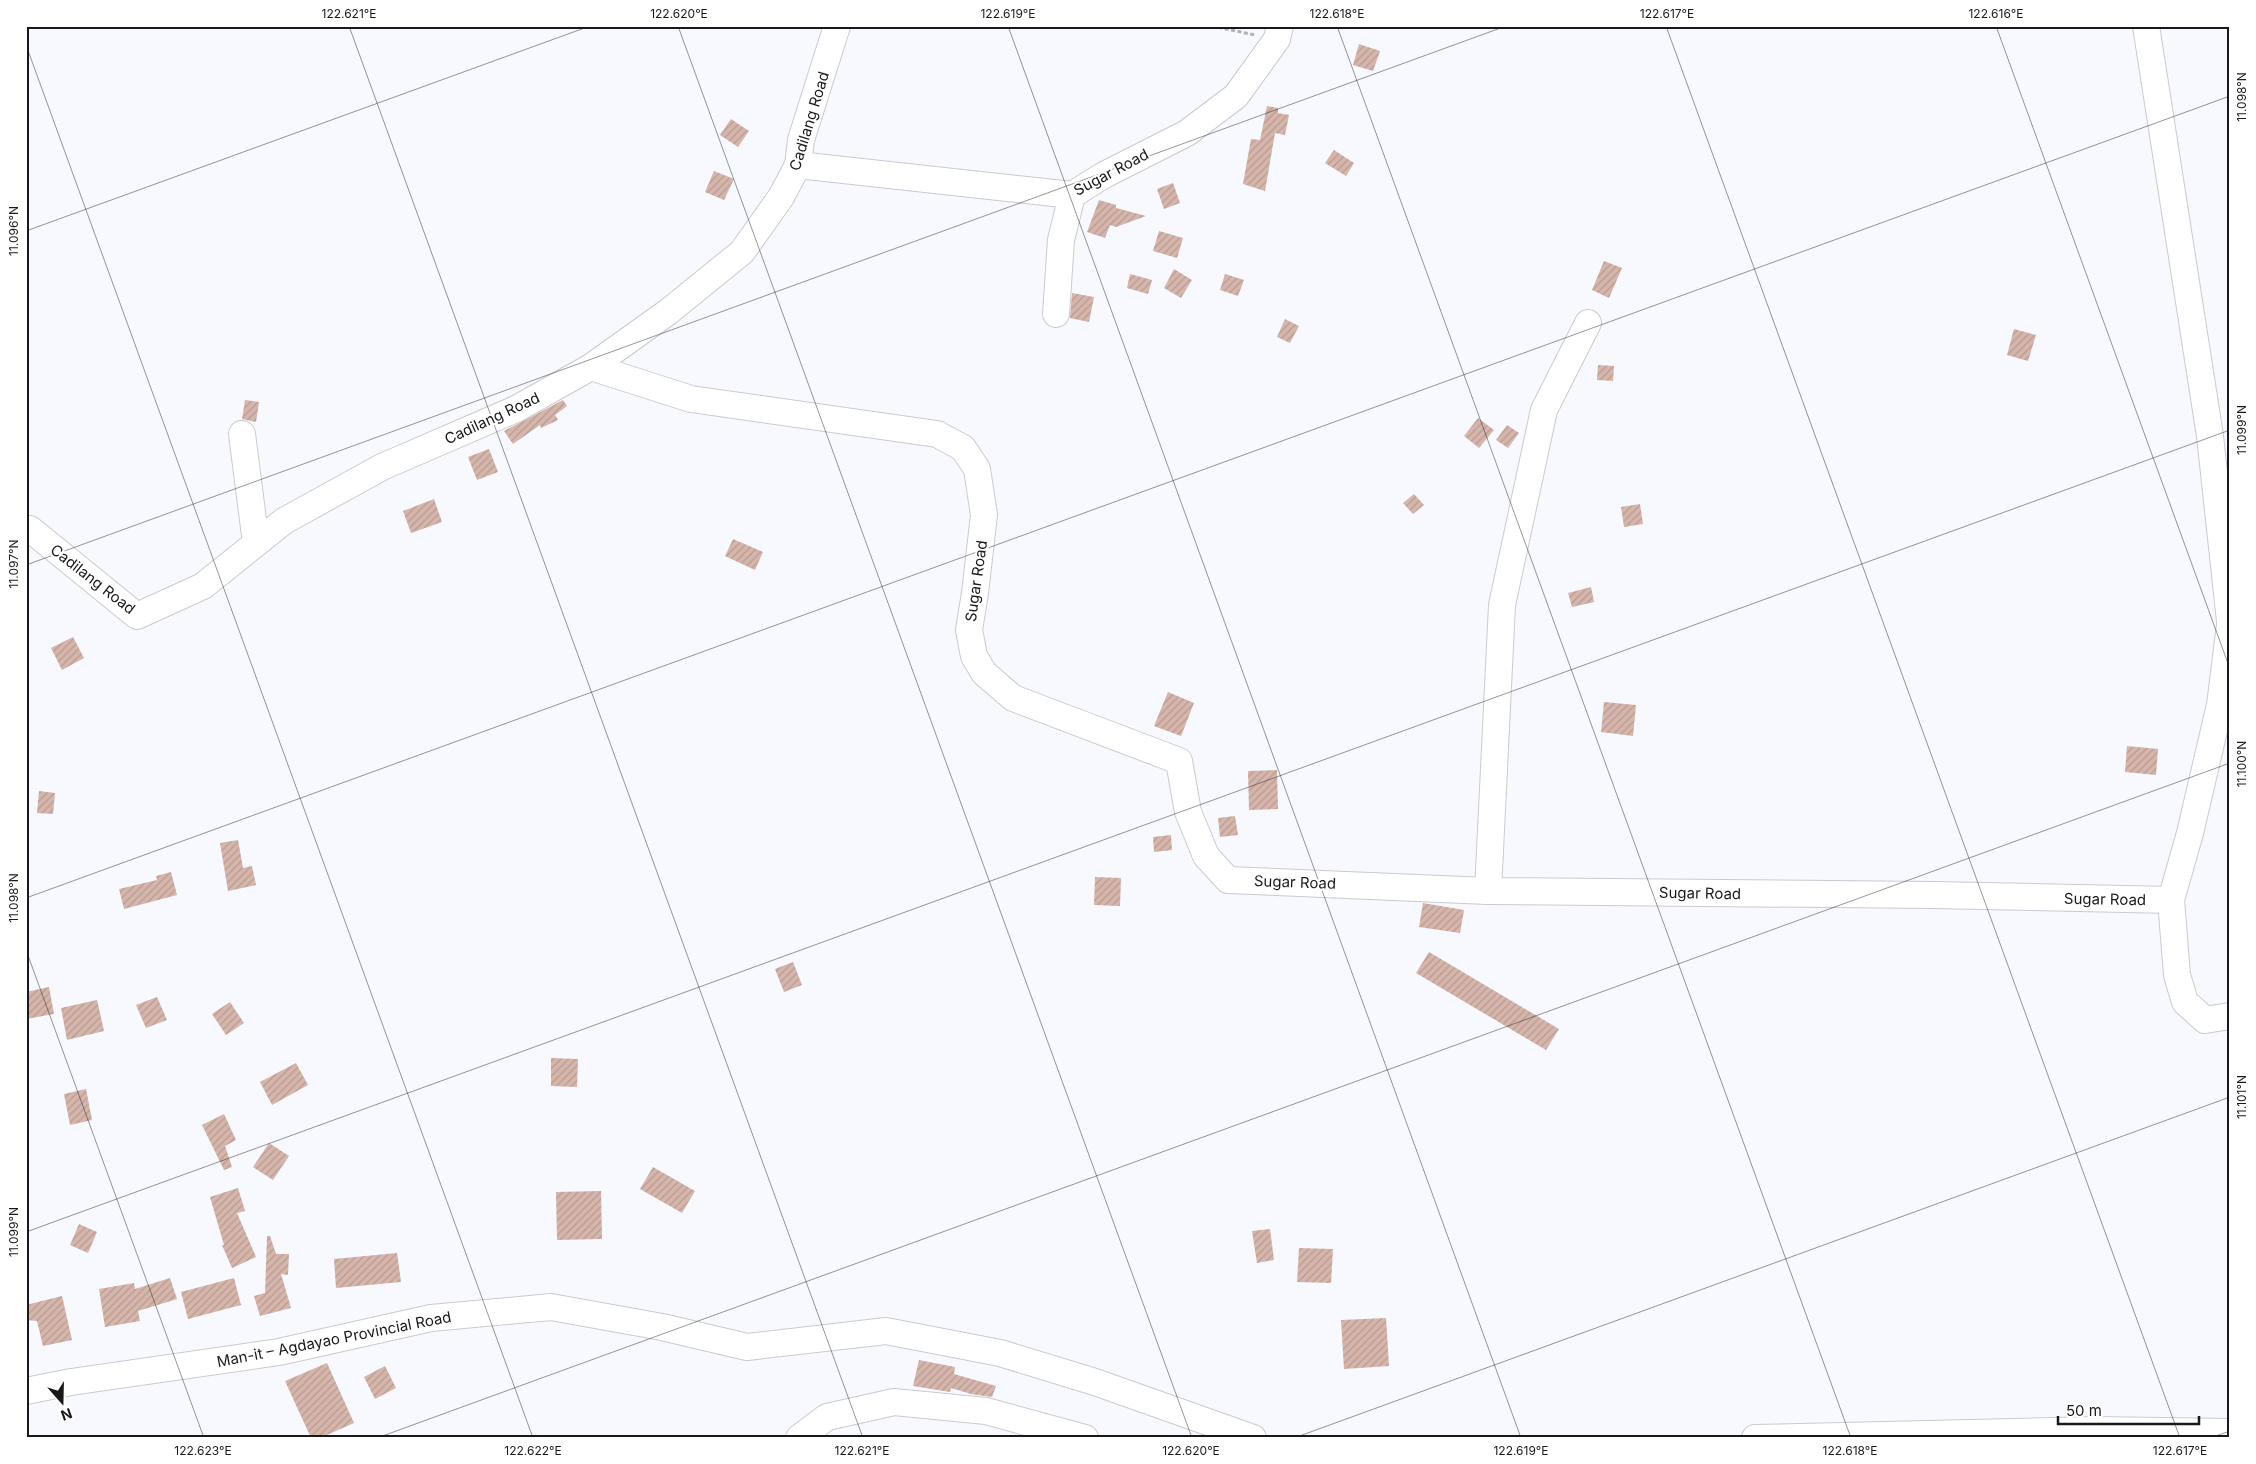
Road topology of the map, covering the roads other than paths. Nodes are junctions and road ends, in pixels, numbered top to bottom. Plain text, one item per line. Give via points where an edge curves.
1 (837, 26) edge
2 (2146, 26) edge
3 (1279, 33) edge
4 (798, 165) junction
5 (1072, 195) junction
6 (1056, 314) dead end
7 (1588, 323) dead end
8 (591, 367) junction
9 (242, 434) dead end
10 (26, 529) edge
11 (256, 543) junction
12 (2230, 621) edge
13 (2230, 625) edge
14 (1488, 891) junction
15 (2171, 900) junction
16 (2230, 1016) edge
17 (26, 1392) edge
18 (2230, 1432) edge
19 (2096, 1434) edge
20 (799, 1438) edge
21 (1085, 1438) edge
22 (1253, 1438) edge
23 (1756, 1438) edge

1 - 4 street, Cadilang Road via 801,140
2 - 12 street via 2210,436
3 - 5 street, Sugar Road via 1236,96 1187,133
4 - 5 street, Sugar Road
4 - 8 street, Cadilang Road via 781,197 742,252 668,312
5 - 6 street via 1061,240
7 - 14 street via 1544,410 1502,605
8 - 11 street, Cadilang Road via 516,409 382,467 284,521
8 - 14 street, Sugar Road via 692,400 938,434 963,448 977,469 984,515 969,630 974,656 984,673 1013,698 1179,761 1188,812 1206,856 1228,880
9 - 11 street
10 - 11 street, Cadilang Road via 137,616 204,586
13 - 15 street via 2220,705
14 - 15 street, Sugar Road
15 - 16 street via 2177,975 2185,1002 2205,1020
17 - 22 street, Man-it – Agdayao Provincial Road via 71,1382 279,1352 431,1318 551,1306 747,1347 896,1333 1010,1356 1096,1382
18 - 19 street
19 - 23 street
20 - 21 street via 827,1417 894,1402 986,1411

